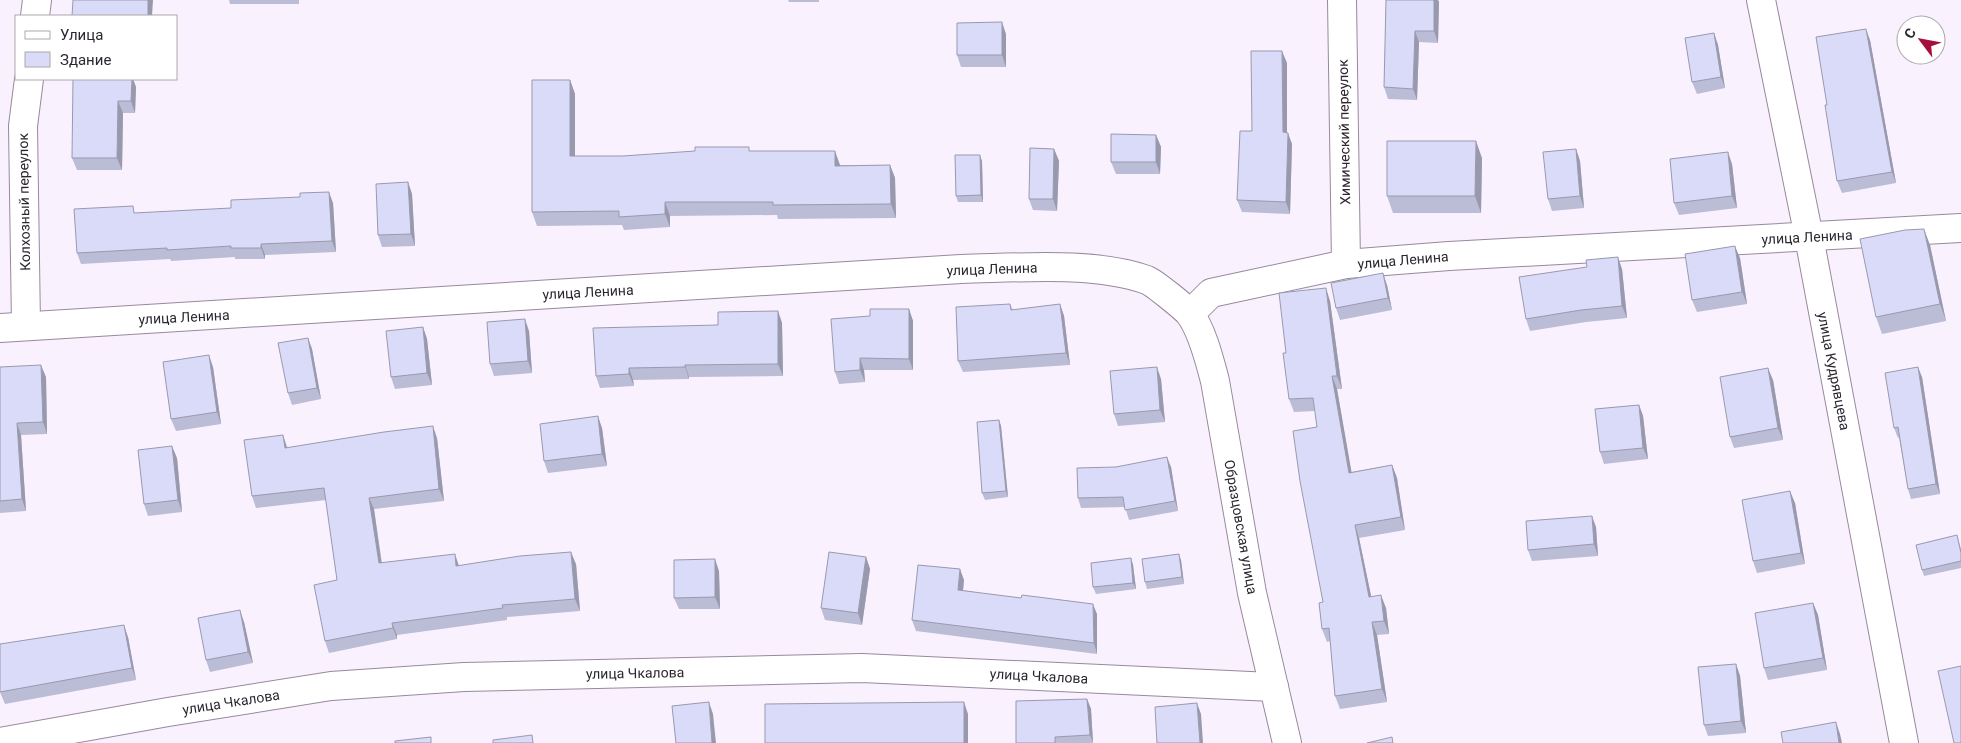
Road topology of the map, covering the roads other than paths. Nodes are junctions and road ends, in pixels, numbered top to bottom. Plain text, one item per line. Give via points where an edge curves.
1 (37, 0) edge
2 (1342, 0) edge
3 (1761, 0) edge
4 (35, 15) edge
5 (28, 80) edge
6 (1961, 228) edge
7 (1809, 237) junction
8 (1346, 264) junction
9 (1190, 314) junction
10 (13, 327) edge
11 (1274, 687) junction
12 (0, 742) edge
13 (1287, 743) edge
14 (1904, 743) edge

1 - 4 street
2 - 8 street, Химический переулок
3 - 7 street, улица Кудрявцева
5 - 10 street, Колхозный переулок
6 - 7 street, улица Ленина
7 - 8 street, улица Ленина
7 - 14 street, улица Кудрявцева
8 - 9 street, улица Ленина via 1212,293
9 - 10 street, улица Ленина via 1149,281 1102,270 1042,267
9 - 11 street, Образцовская улица via 1208,353 1215,381 1252,593
11 - 12 street, улица Чкалова via 862,668 464,677 331,686
11 - 13 street, Образцовская улица

